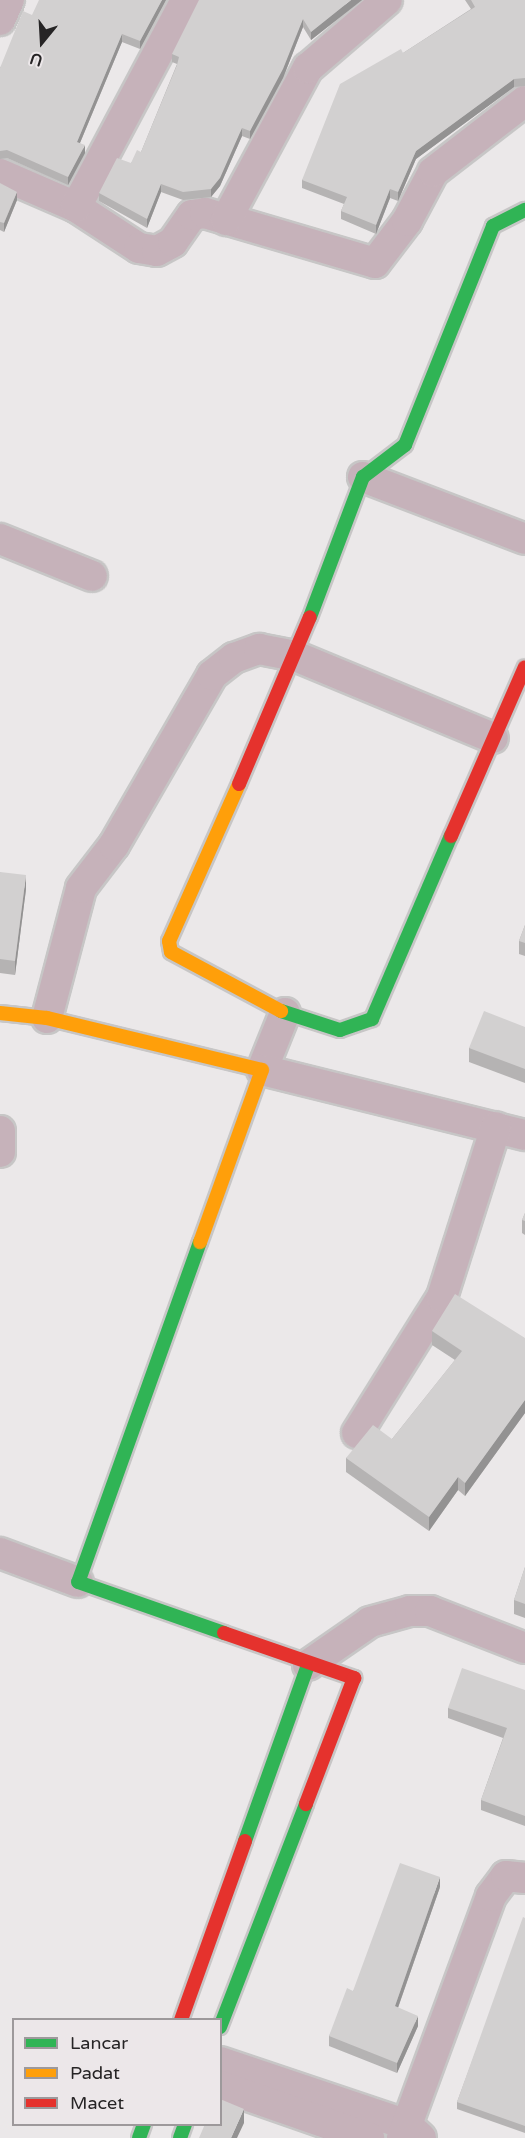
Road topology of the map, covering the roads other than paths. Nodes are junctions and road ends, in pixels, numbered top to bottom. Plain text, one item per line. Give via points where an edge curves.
1 (9, 0) edge
2 (186, 0) edge
3 (382, 2) edge
4 (0, 20) edge
5 (525, 101) edge
6 (0, 174) edge
7 (76, 207) junction
8 (525, 210) edge
9 (226, 220) junction
10 (363, 477) junction
11 (0, 539) edge
12 (525, 539) edge
13 (92, 576) dead end
14 (295, 656) junction
15 (525, 667) edge
16 (493, 738) junction
17 (0, 1013) edge
18 (285, 1013) junction
19 (47, 1018) junction
20 (262, 1070) junction
21 (496, 1127) junction
22 (0, 1131) edge
23 (525, 1135) edge
24 (0, 1152) edge
25 (357, 1432) dead end
26 (0, 1553) edge
27 (78, 1582) junction
28 (351, 1637) junction
29 (525, 1648) edge
30 (308, 1665) junction
31 (354, 1678) junction
32 (525, 1878) edge
33 (181, 2018) edge
34 (222, 2022) edge
35 (222, 2063) edge
36 (222, 2087) edge
37 (410, 2134) edge
38 (369, 2138) edge

1 - 4 street
2 - 7 street
3 - 9 street via 308,68
5 - 9 street via 433,172 407,221 375,263
6 - 7 street
7 - 9 street via 140,248 157,251 173,242 192,215
8 - 10 street via 493,226 411,435
10 - 12 street
10 - 14 street
11 - 13 street
14 - 16 street
14 - 18 street via 169,941 177,958
14 - 19 street via 259,649 212,675 114,845 81,888
15 - 16 street
16 - 18 street via 372,1019 340,1029
17 - 19 street
18 - 20 street
19 - 20 street
20 - 21 street
20 - 27 street
21 - 23 street
21 - 25 street via 442,1297
22 - 24 street
26 - 27 street
27 - 30 street
28 - 29 street via 393,1614 430,1611
28 - 30 street
28 - 31 street
30 - 31 street
30 - 33 street
31 - 34 street
32 - 37 street via 506,1876 491,1896
35 - 37 street
36 - 38 street

